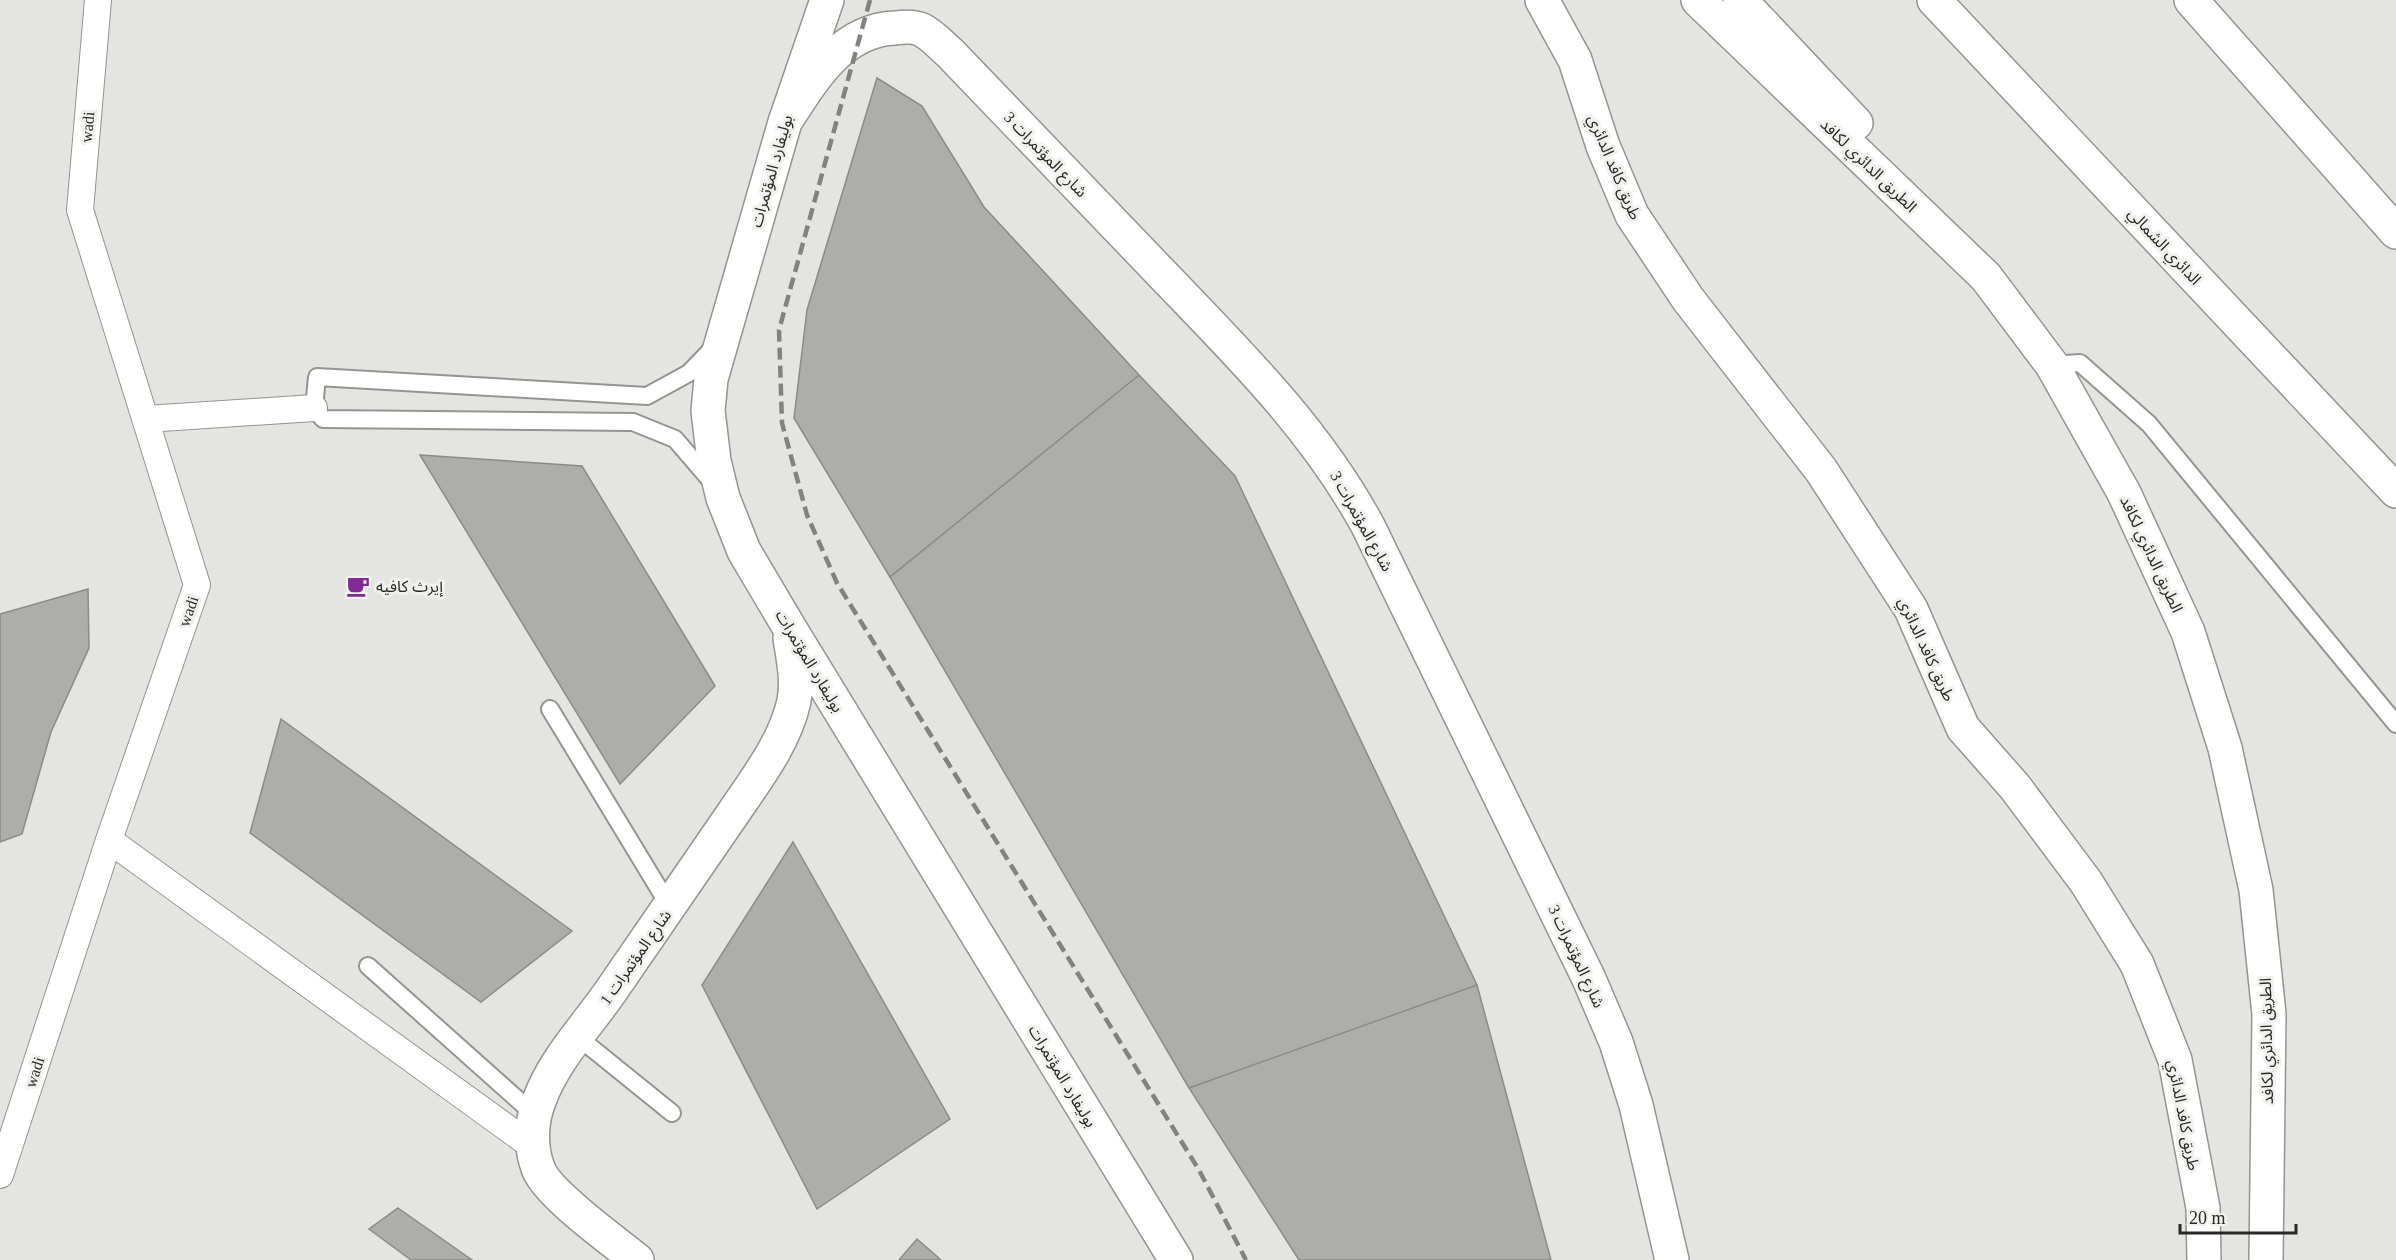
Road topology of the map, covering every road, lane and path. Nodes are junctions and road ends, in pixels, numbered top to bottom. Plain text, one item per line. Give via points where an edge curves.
1 (98, 0) edge
2 (827, 0) edge
3 (1542, 0) edge
4 (1698, 0) edge
5 (1740, 0) edge
6 (1934, 0) edge
7 (2191, 0) edge
8 (785, 122) junction
9 (2396, 232) edge
10 (1986, 277) junction
11 (726, 327) junction
12 (2052, 364) junction
13 (314, 408) junction
14 (146, 419) junction
15 (2396, 491) edge
16 (723, 498) junction
17 (789, 627) junction
18 (550, 709) dead end
19 (2396, 724) edge
20 (109, 840) junction
21 (670, 908) junction
22 (368, 966) dead end
23 (578, 1037) junction
24 (672, 1113) dead end
25 (533, 1130) junction
26 (0, 1175) edge
27 (637, 1260) edge
28 (1176, 1260) edge
29 (1671, 1260) edge
30 (2205, 1260) edge
31 (2266, 1260) edge

1 - 14 street, wadi via 80,210
2 - 8 main road, بوليفارد المؤتمرات
3 - 30 main road, طريق كافد الدائري via 1575,60 1603,146 1632,214 1689,299 1821,470 1911,609 1963,728 2015,787 2086,882 2137,963 2175,1060 2203,1208
4 - 10 main road, الطريق الدائري لكافد
5 - 10 main road via 1899,168
6 - 15 main road, الدائري الشمالي
7 - 9 main road
8 - 11 main road, بوليفارد المؤتمرات
8 - 29 main road, شارع المؤتمرات 3 via 818,71 860,36 880,28 922,30 950,53 1301,423 1338,474 1368,526 1616,1042 1635,1105
10 - 12 main road, الطريق الدائري لكافد
11 - 13 lane via 690,374 647,396 317,377
11 - 16 main road, بوليفارد المؤتمرات via 711,379 708,411
12 - 19 lane via 2080,363 2149,424
12 - 31 main road, الطريق الدائري لكافد via 2124,493 2188,632 2225,748 2256,890 2269,1014
13 - 14 street
13 - 16 lane via 323,419 633,422 675,440
14 - 20 street, wadi via 197,585
16 - 17 main road, بوليفارد المؤتمرات via 744,551
17 - 21 main road, شارع المؤتمرات 1 via 795,671 794,699 787,722 763,768
17 - 28 main road, بوليفارد المؤتمرات
18 - 21 lane
20 - 25 street
20 - 26 street, wadi
21 - 23 main road, شارع المؤتمرات 1
22 - 25 lane
23 - 24 lane
23 - 25 main road, شارع المؤتمرات 1 via 549,1080
25 - 27 main road via 538,1171 552,1188

